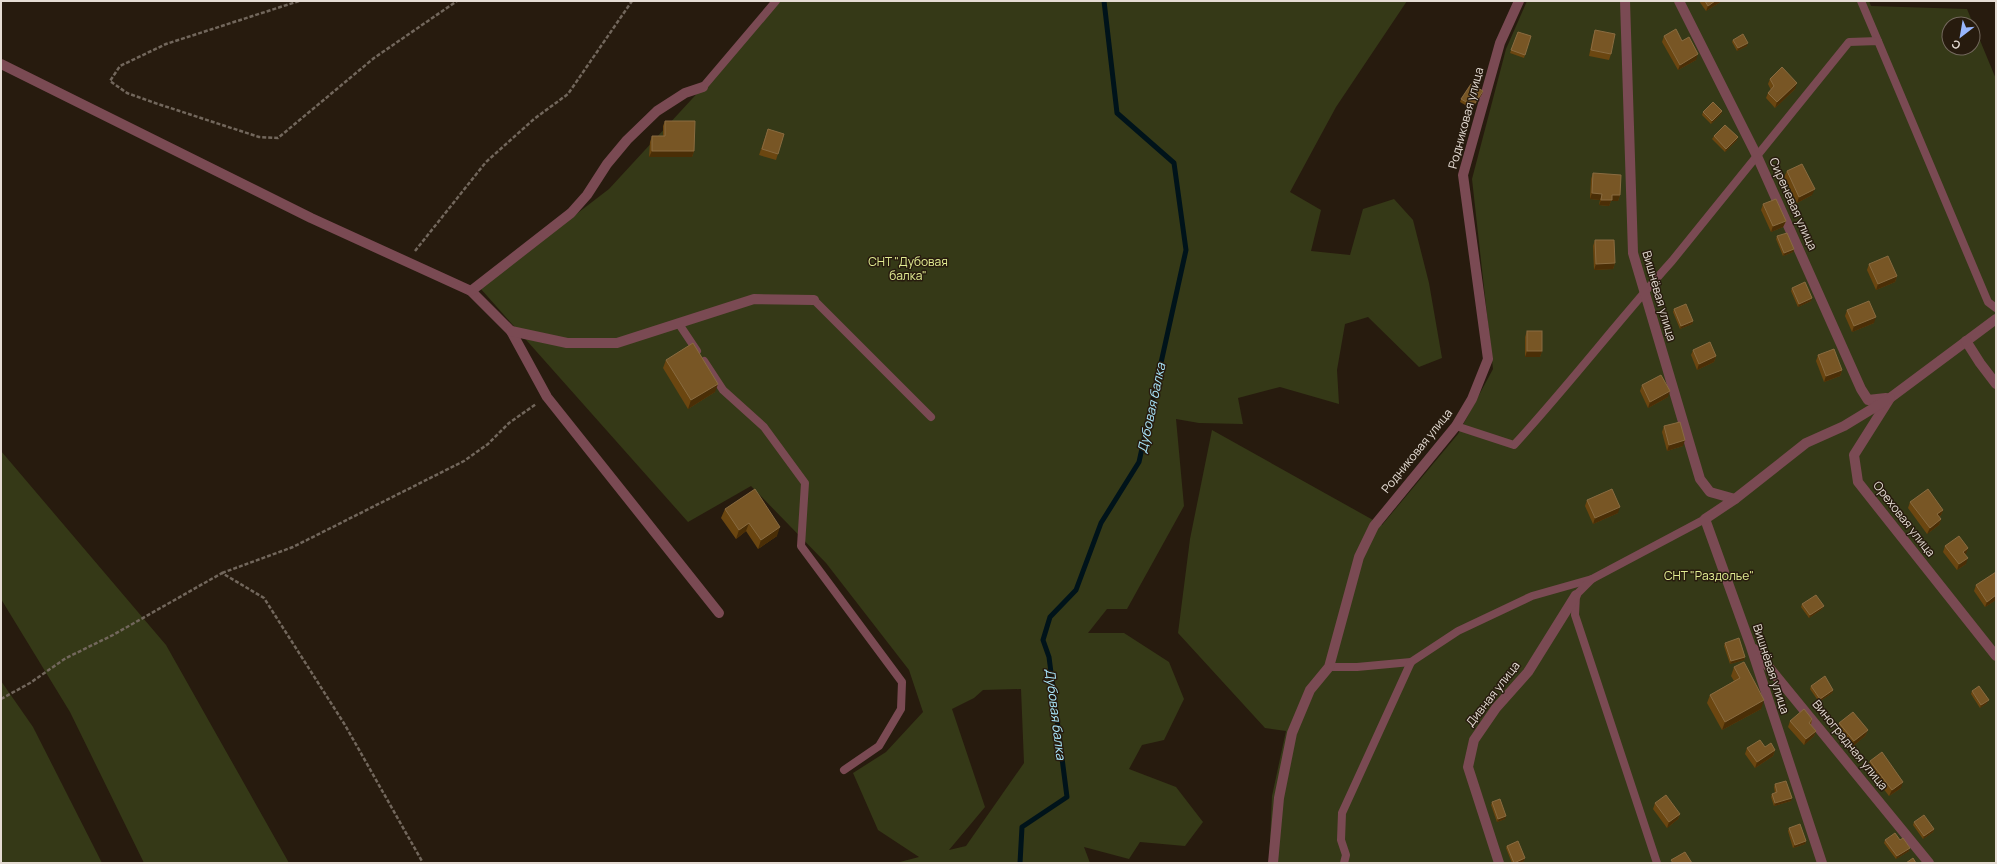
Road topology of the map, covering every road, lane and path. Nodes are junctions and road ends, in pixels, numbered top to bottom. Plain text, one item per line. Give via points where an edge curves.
1 (299, 1) edge
2 (457, 1) edge
3 (632, 1) edge
4 (776, 1) edge
5 (1518, 1) edge
6 (1625, 1) edge
7 (1679, 1) edge
8 (1861, 1) edge
9 (1878, 41) junction
10 (1, 64) edge
11 (703, 87) joint
12 (1757, 156) junction
13 (407, 262) junction
14 (471, 291) junction
15 (1644, 292) junction
16 (814, 300) joint
17 (1996, 308) edge
18 (1996, 319) edge
19 (679, 324) junction
20 (511, 331) junction
21 (1966, 341) junction
22 (1996, 384) edge
23 (547, 397) junction
24 (1890, 398) junction
25 (931, 418) dead end
26 (1456, 426) junction
27 (1735, 499) junction
28 (1705, 519) junction
29 (222, 573) junction
30 (1592, 579) junction
31 (1576, 595) junction
32 (720, 613) dead end
33 (1750, 644) junction
34 (1996, 656) edge
35 (1411, 662) junction
36 (1329, 667) junction
37 (1, 699) edge
38 (844, 770) dead end
39 (1275, 862) edge
40 (423, 863) edge
41 (1344, 863) edge
42 (1499, 863) edge
43 (1657, 863) edge
44 (1822, 863) edge
45 (1929, 863) edge

1 - 2 path via 166,44 120,66 110,81 127,92 155,103 259,137 278,138 374,58
3 - 13 path via 568,94 534,119 486,162
4 - 11 lane
5 - 26 street, Родниковая улица via 1500,43 1463,175 1488,359 1472,399
6 - 15 street, Вишнёвая улица via 1633,253
7 - 12 street, Сиреневая улица
8 - 9 lane
9 - 12 lane via 1849,42
9 - 17 lane via 1988,302
10 - 13 street via 311,218
11 - 14 street via 685,93 657,111 626,140 571,213
12 - 15 lane
12 - 24 street, Сиреневая улица via 1868,400
13 - 14 street
14 - 20 street
15 - 26 lane via 1549,407 1514,445
15 - 27 street, Вишнёвая улица via 1700,479 1710,492
16 - 19 street via 754,299
16 - 25 lane
18 - 21 street, Ореховая улица
19 - 20 street via 617,343 567,343
19 - 38 lane via 723,390 764,428 805,483 801,546 902,682 901,709 879,746
20 - 23 street
21 - 22 street
21 - 24 street, Ореховая улица
23 - 29 path via 509,423 488,444 464,461 293,547
23 - 32 street
24 - 27 street via 1844,426 1806,443
24 - 34 street, Ореховая улица via 1854,455 1858,482
26 - 36 street, Родниковая улица via 1374,526 1359,557
27 - 28 street
28 - 30 lane
28 - 33 street, Вишнёвая улица
29 - 37 path via 113,635 66,658
29 - 40 path via 264,598 345,725
30 - 31 lane
30 - 35 lane via 1532,596 1458,631
31 - 42 street, Дивная улица via 1528,672 1496,708 1474,740 1468,767
31 - 43 lane via 1575,615
33 - 44 street, Вишнёвая улица
33 - 45 street, Виноградная улица
35 - 36 lane
35 - 41 lane via 1342,813 1341,840 1346,854
36 - 39 street, Родниковая улица via 1310,690 1292,733 1279,798

